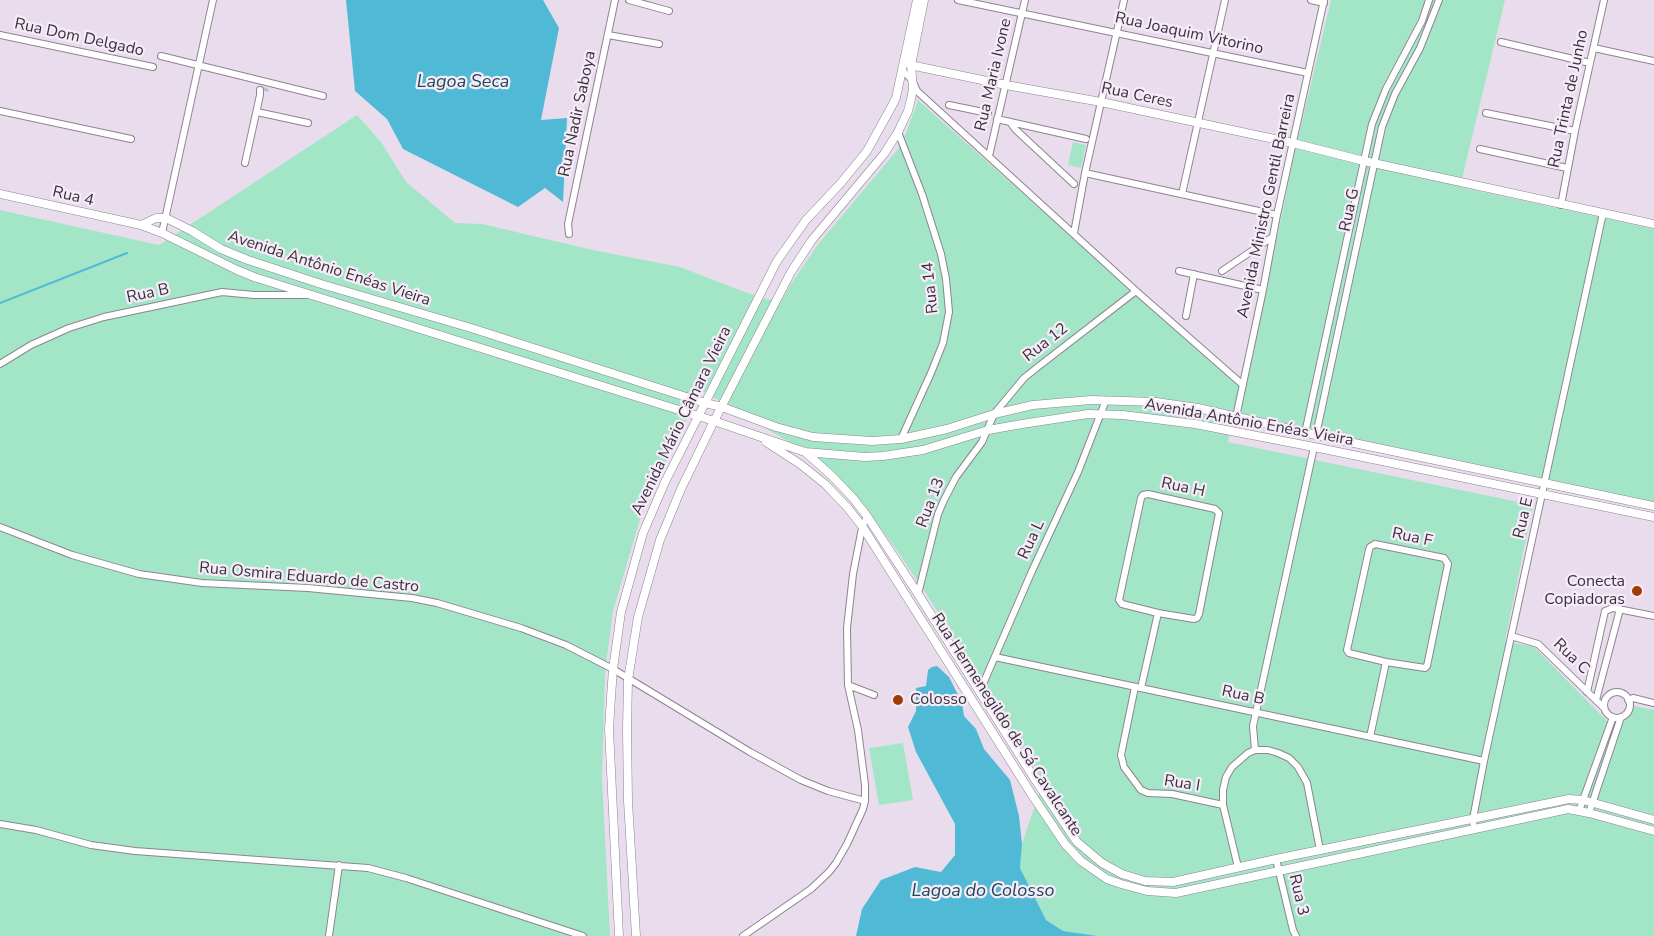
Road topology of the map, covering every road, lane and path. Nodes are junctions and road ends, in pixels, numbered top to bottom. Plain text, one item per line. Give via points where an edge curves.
1 (213, 0) edge
2 (615, 0) edge
3 (629, 0) edge
4 (917, 0) edge
5 (924, 0) edge
6 (958, 0) edge
7 (1025, 0) edge
8 (1124, 0) edge
9 (1225, 0) edge
10 (1311, 0) edge
11 (1429, 0) edge
12 (1439, 0) edge
13 (1604, 0) edge
14 (1324, 1) edge
15 (669, 11) dead end
16 (1022, 14) junction
17 (1118, 32) junction
18 (0, 35) edge
19 (608, 35) junction
20 (1501, 42) dead end
21 (659, 44) dead end
22 (1594, 48) junction
23 (1214, 52) junction
24 (161, 56) dead end
25 (1654, 61) edge
26 (907, 62) junction
27 (1590, 63) junction
28 (199, 65) junction
29 (153, 67) dead end
30 (902, 70) junction
31 (1308, 72) junction
32 (912, 80) junction
33 (1006, 85) junction
34 (263, 88) junction
35 (323, 96) dead end
36 (1101, 102) junction
37 (950, 105) dead end
38 (0, 111) edge
39 (257, 112) junction
40 (1486, 113) dead end
41 (994, 115) junction
42 (1009, 122) junction
43 (308, 123) dead end
44 (1198, 123) junction
45 (1575, 131) junction
46 (898, 132) junction
47 (131, 139) dead end
48 (1086, 139) dead end
49 (1293, 143) junction
50 (1480, 149) dead end
51 (989, 156) junction
52 (1364, 161) junction
53 (245, 163) dead end
54 (1373, 163) junction
55 (1567, 168) junction
56 (1085, 173) junction
57 (1074, 184) dead end
58 (0, 194) edge
59 (1182, 194) junction
60 (1561, 205) junction
61 (1603, 213) junction
62 (1277, 215) junction
63 (166, 218) junction
64 (1654, 224) edge
65 (141, 225) junction
66 (162, 233) junction
67 (1074, 233) junction
68 (569, 234) dead end
69 (1272, 237) junction
70 (1179, 271) dead end
71 (1222, 271) dead end
72 (1194, 274) junction
73 (1263, 290) junction
74 (1136, 291) junction
75 (312, 295) junction
76 (1186, 316) dead end
77 (0, 364) edge
78 (1243, 385) junction
79 (1106, 400) junction
80 (705, 403) junction
81 (722, 407) junction
82 (994, 414) junction
83 (1101, 414) junction
84 (698, 417) junction
85 (1236, 417) junction
86 (714, 421) junction
87 (988, 430) junction
88 (1305, 432) junction
89 (755, 434) junction
90 (1316, 435) junction
91 (901, 439) junction
92 (1314, 447) junction
93 (805, 452) junction
94 (1545, 483) junction
95 (1543, 494) junction
96 (1654, 506) edge
97 (867, 516) junction
98 (1654, 517) edge
99 (862, 526) junction
100 (0, 527) edge
101 (918, 594) junction
102 (1620, 609) junction
103 (1158, 613) junction
104 (1654, 616) edge
105 (1511, 636) junction
106 (995, 657) junction
107 (1386, 662) junction
108 (613, 669) junction
109 (628, 680) junction
110 (1600, 684) junction
111 (848, 685) junction
112 (1138, 687) junction
113 (980, 691) junction
114 (1587, 692) junction
115 (1612, 693) junction
116 (874, 694) dead end
117 (1596, 700) junction
118 (1629, 700) junction
119 (1654, 703) edge
120 (1604, 708) junction
121 (1257, 713) junction
122 (1613, 717) junction
123 (1621, 717) junction
124 (1370, 737) junction
125 (1255, 750) junction
126 (1484, 761) junction
127 (1583, 800) junction
128 (865, 801) junction
129 (1592, 802) junction
130 (1223, 805) junction
131 (1579, 811) junction
132 (1589, 813) junction
133 (1473, 819) junction
134 (1654, 820) edge
135 (0, 824) edge
136 (1474, 829) junction
137 (1654, 831) edge
138 (1320, 850) junction
139 (1276, 859) junction
140 (339, 866) junction
141 (1238, 867) junction
142 (1279, 872) junction
143 (329, 936) edge
144 (583, 936) edge
145 (619, 936) edge
146 (636, 936) edge
147 (743, 936) edge
148 (1296, 936) edge

1 - 28 street
2 - 19 street, Rua Nadir Saboya
3 - 15 street
4 - 26 street
5 - 26 street
6 - 16 street, Rua Joaquim Vitorino
7 - 16 street, Rua Maria Ivone
8 - 17 street
9 - 23 street
10 - 14 street
11 - 52 street, Rua G via 1386,89 1372,124
12 - 54 street, Rua G via 1420,48 1395,94
13 - 22 street, Rua Trinta de Junho
14 - 31 street, Avenida Ministro Gentil Barreira
16 - 17 street, Rua Joaquim Vitorino
16 - 33 street, Rua Maria Ivone
17 - 23 street, Rua Joaquim Vitorino
17 - 36 street
18 - 29 street, Rua Dom Delgado
19 - 21 street
19 - 68 street, Rua Nadir Saboya
20 - 27 street
22 - 25 street
22 - 27 street, Rua Trinta de Junho
23 - 31 street, Rua Joaquim Vitorino
23 - 44 street
24 - 28 street, Rua Dom Delgado
26 - 30 street, Avenida Mário Câmara Vieira
26 - 32 street, Avenida Mário Câmara Vieira
26 - 33 street, Rua Ceres
27 - 45 street, Rua Trinta de Junho
28 - 34 street, Rua Dom Delgado
28 - 63 street
30 - 32 street
30 - 80 street, Avenida Mário Câmara Vieira via 896,98 867,151 806,220 777,261
31 - 49 street, Avenida Ministro Gentil Barreira
32 - 46 street, Avenida Mário Câmara Vieira via 911,99
32 - 51 street via 917,91
33 - 36 street, Rua Ceres
33 - 41 street, Rua Maria Ivone
34 - 35 street, Rua Dom Delgado
34 - 39 street
36 - 44 street, Rua Ceres
36 - 56 street
37 - 41 street
38 - 47 street
39 - 43 street
39 - 53 street
40 - 45 street
41 - 42 street
41 - 51 street, Rua Maria Ivone
42 - 48 street
42 - 57 street
44 - 49 street, Rua Ceres
44 - 59 street
45 - 55 street, Rua Trinta de Junho
46 - 81 street, Avenida Mário Câmara Vieira via 791,272
46 - 91 street, Rua 14 via 941,254 949,312 943,343
49 - 52 street, Rua Ceres
49 - 62 street, Avenida Ministro Gentil Barreira
50 - 55 street
51 - 67 street
52 - 54 street, Rua Ceres
52 - 88 street, Rua G
54 - 60 street, Rua Ceres
54 - 90 street, Rua G
55 - 60 street, Rua Trinta de Junho
56 - 59 street
56 - 67 street
58 - 65 street, Rua 4
59 - 62 street
60 - 61 street, Rua Ceres
61 - 64 street, Rua Ceres
61 - 94 street, Rua E
62 - 69 street, Avenida Ministro Gentil Barreira
63 - 65 street
63 - 66 street
63 - 80 street, Avenida Antônio Enéas Vieira via 248,260
65 - 66 street, Avenida Antônio Enéas Vieira
66 - 75 street, Avenida Antônio Enéas Vieira via 237,270
67 - 74 street
69 - 71 street
69 - 73 street, Avenida Ministro Gentil Barreira
70 - 72 street
72 - 73 street
72 - 76 street
73 - 78 street, Avenida Ministro Gentil Barreira
74 - 78 street
74 - 82 street, Rua 12 via 1024,378
75 - 77 street, Rua B via 222,292 104,317 30,345
75 - 84 street, Avenida Antônio Enéas Vieira
78 - 85 street, Avenida Ministro Gentil Barreira
79 - 82 street, Avenida Antônio Enéas Vieira via 1033,405
79 - 83 street, Rua L
79 - 85 street, Avenida Antônio Enéas Vieira via 1198,408
80 - 81 street, Avenida Antônio Enéas Vieira
80 - 84 street, Avenida Mário Câmara Vieira
81 - 86 street, Avenida Mário Câmara Vieira
81 - 91 street, Avenida Antônio Enéas Vieira via 813,437
82 - 87 street, Rua 12
82 - 91 street, Avenida Antônio Enéas Vieira
83 - 87 street, Avenida Antônio Enéas Vieira
83 - 92 street, Avenida Antônio Enéas Vieira via 1195,424
83 - 106 street, Rua L
84 - 86 street, Avenida Antônio Enéas Vieira
84 - 108 street, Avenida Mário Câmara Vieira via 643,533 621,612
85 - 88 street, Avenida Antônio Enéas Vieira
86 - 89 street, Avenida Antônio Enéas Vieira
86 - 109 street, Avenida Mário Câmara Vieira via 660,540 638,617
87 - 93 street, Avenida Antônio Enéas Vieira via 896,455 865,457
87 - 101 street, Rua 13 via 956,477 938,514
88 - 90 street, Avenida Antônio Enéas Vieira
89 - 93 street, Avenida Antônio Enéas Vieira
89 - 99 street, Rua Hermenegildo de Sá Cavalcante via 825,484
90 - 94 street, Avenida Antônio Enéas Vieira
92 - 95 street, Avenida Antônio Enéas Vieira
92 - 121 street
93 - 97 street, Rua Hermenegildo de Sá Cavalcante
94 - 95 street, Rua E
94 - 96 street, Avenida Antônio Enéas Vieira
95 - 98 street, Avenida Antônio Enéas Vieira
95 - 105 street, Rua E
97 - 99 street
97 - 101 street, Rua Hermenegildo de Sá Cavalcante
99 - 111 street via 847,628
99 - 142 street, Rua Hermenegildo de Sá Cavalcante via 1032,795 1081,861 1107,879 1169,894
100 - 108 street, Rua Osmira Eduardo de Castro via 72,555 139,574 437,603 541,635
101 - 113 street, Rua Hermenegildo de Sá Cavalcante
102 - 104 street
102 - 110 street
102 - 114 street via 1606,610 1603,615
103 - 103 street, Rua H via 1197,618 1219,516 1215,509 1145,495 1141,498 1119,600
103 - 112 street
105 - 114 street, Rua C via 1538,644
105 - 126 street, Rua E
106 - 112 street, Rua B
106 - 113 street, Rua L
107 - 107 street, Rua F via 1427,666 1448,566 1444,558 1377,544 1370,548 1347,650
107 - 124 street
108 - 109 street, Rua Osmira Eduardo de Castro
108 - 145 street, Avenida Mário Câmara Vieira via 609,729
109 - 128 street, Rua Osmira Eduardo de Castro via 801,780
109 - 146 street, Avenida Mário Câmara Vieira via 628,801
110 - 115 street
110 - 117 street
111 - 116 street
111 - 128 street via 858,730
112 - 121 street, Rua B
112 - 130 street, Rua I via 1121,755 1124,767 1141,790 1148,793
113 - 141 street, Rua Hermenegildo de Sá Cavalcante via 1077,842 1102,863 1137,879 1167,882
114 - 117 street, Rua C
115 - 118 street via 1623,694
115 - 120 street
117 - 120 street, Rua C
118 - 119 street
118 - 123 street via 1628,712
120 - 122 street
121 - 124 street, Rua B
121 - 125 street via 1253,730
122 - 123 street
122 - 127 street
123 - 129 street
124 - 126 street, Rua B
125 - 130 street via 1230,770 1224,782
125 - 138 street via 1278,753 1298,767 1307,783
126 - 133 street, Rua E
127 - 129 street, Rua Hermenegildo de Sá Cavalcante
127 - 131 street
127 - 133 street, Rua Hermenegildo de Sá Cavalcante via 1569,799
128 - 147 street via 853,833 829,872
129 - 132 street
129 - 134 street, Rua Hermenegildo de Sá Cavalcante
130 - 141 street
131 - 132 street, Rua Hermenegildo de Sá Cavalcante
131 - 136 street, Rua Hermenegildo de Sá Cavalcante via 1562,810
132 - 137 street, Rua Hermenegildo de Sá Cavalcante
133 - 136 street, Rua E
133 - 138 street, Rua Hermenegildo de Sá Cavalcante
135 - 140 street via 135,851
136 - 142 street, Rua Hermenegildo de Sá Cavalcante
138 - 139 street, Rua Hermenegildo de Sá Cavalcante
139 - 141 street, Rua Hermenegildo de Sá Cavalcante
139 - 142 street, Rua 3
140 - 143 street
140 - 144 street via 368,868 406,878
142 - 148 street, Rua 3

